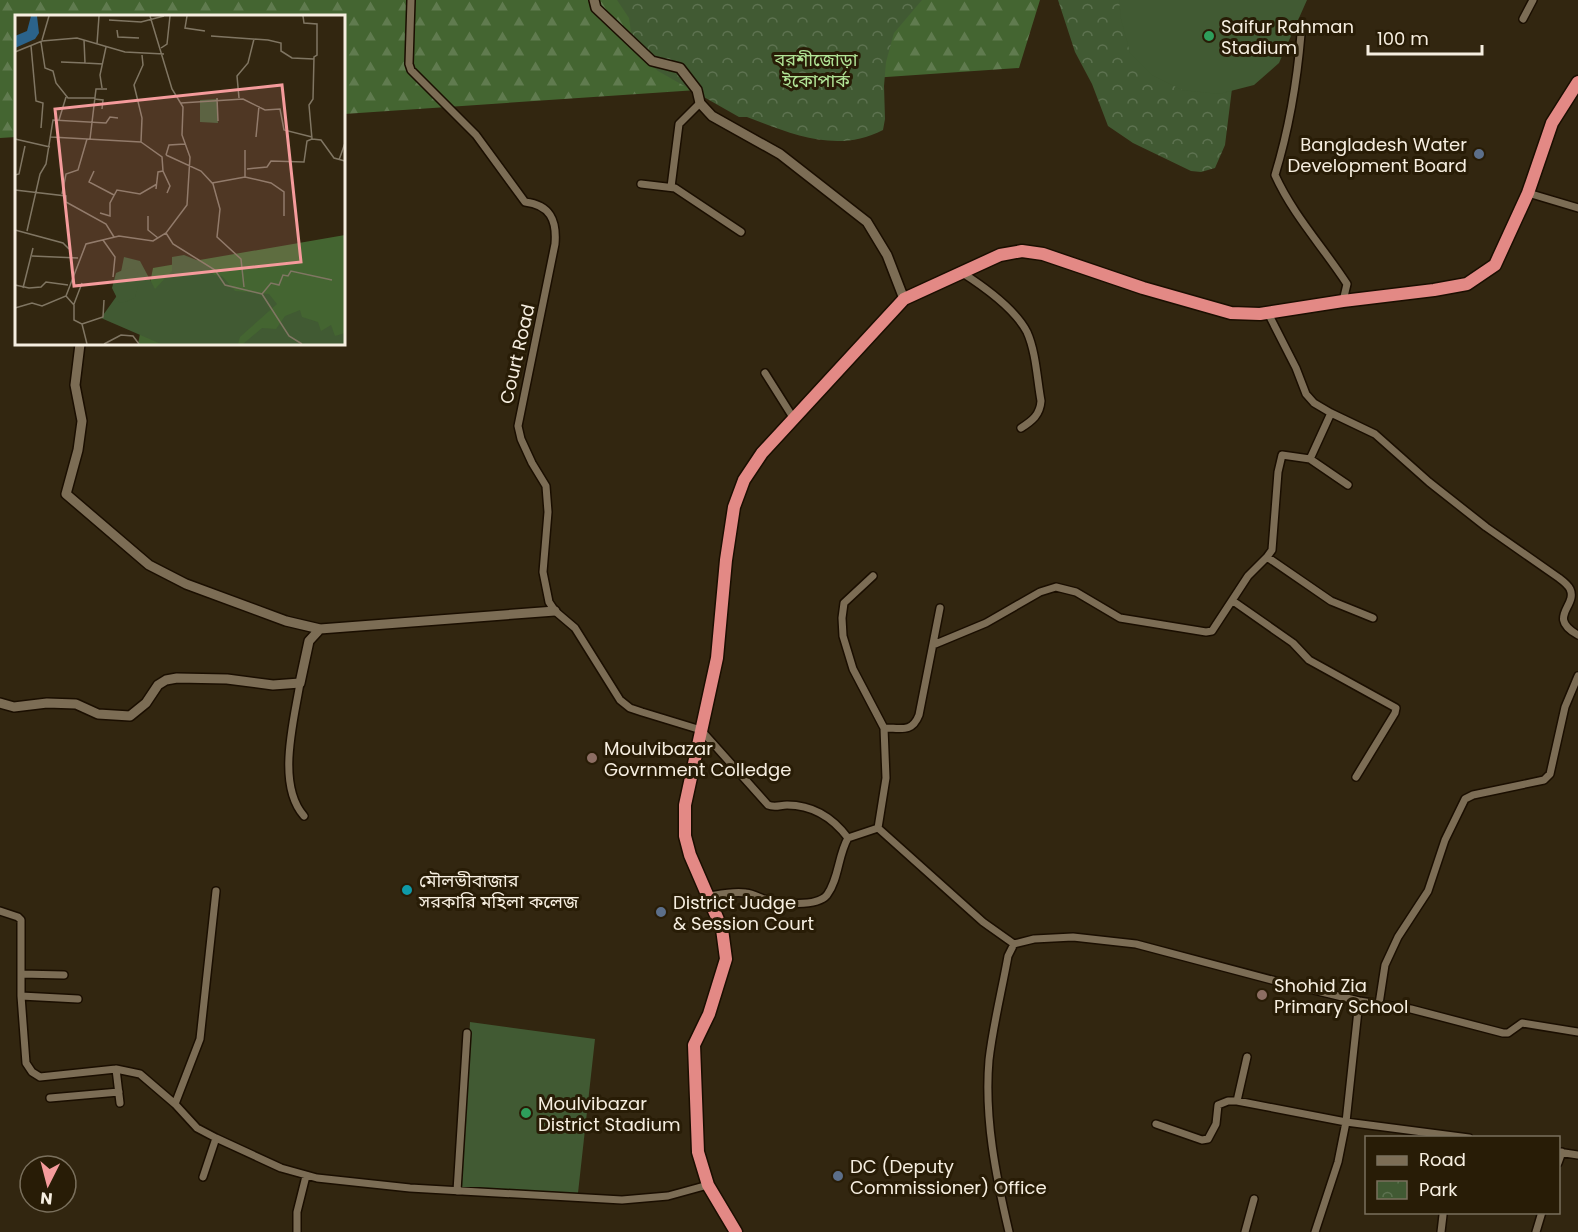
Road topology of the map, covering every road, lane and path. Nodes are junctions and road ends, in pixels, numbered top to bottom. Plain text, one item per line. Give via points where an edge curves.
1 (411, 0) edge
2 (594, 0) edge
3 (1533, 0) edge
4 (1523, 19) dead end
5 (1301, 34) dead end
6 (1578, 82) edge
7 (700, 103) junction
8 (641, 184) dead end
9 (671, 187) junction
10 (1528, 193) junction
11 (1578, 208) edge
12 (741, 232) dead end
13 (961, 272) junction
14 (904, 299) junction
15 (1343, 301) junction
16 (1268, 312) junction
17 (80, 345) edge
18 (765, 373) dead end
19 (1331, 413) junction
20 (794, 419) junction
21 (1021, 428) dead end
22 (1310, 459) junction
23 (1348, 485) dead end
24 (1267, 557) junction
25 (873, 576) dead end
26 (1233, 601) junction
27 (940, 608) dead end
28 (555, 611) junction
29 (1372, 618) dead end
30 (320, 629) junction
31 (1578, 635) edge
32 (933, 645) junction
33 (1578, 675) edge
34 (300, 683) junction
35 (0, 703) edge
36 (885, 728) junction
37 (701, 730) junction
38 (1356, 777) dead end
39 (304, 816) dead end
40 (878, 828) junction
41 (848, 838) junction
42 (216, 891) dead end
43 (709, 896) junction
44 (0, 911) edge
45 (1014, 944) junction
46 (21, 974) junction
47 (64, 975) dead end
48 (21, 996) junction
49 (78, 999) dead end
50 (1359, 1001) junction
51 (1379, 1004) junction
52 (1578, 1032) edge
53 (467, 1033) dead end
54 (1247, 1056) dead end
55 (116, 1069) junction
56 (118, 1092) junction
57 (50, 1098) dead end
58 (1237, 1101) junction
59 (120, 1103) dead end
60 (175, 1104) junction
61 (1346, 1122) junction
62 (1156, 1124) dead end
63 (1461, 1136) edge
64 (216, 1138) junction
65 (1560, 1152) edge
66 (1578, 1155) edge
67 (306, 1176) junction
68 (203, 1177) dead end
69 (708, 1185) junction
70 (457, 1191) junction
71 (1254, 1199) dead end
72 (1541, 1214) edge
73 (1443, 1215) dead end
74 (297, 1232) edge
75 (736, 1232) edge
76 (1009, 1232) edge
77 (1245, 1232) edge
78 (1315, 1232) edge
79 (1441, 1232) edge
80 (1536, 1232) edge

1 - 28 street, Court Road via 411,70 476,135 525,202 537,203 547,210 556,233 518,426 546,486 543,572 549,602
2 - 7 street via 596,8 652,61 680,68 698,90
3 - 4 street
5 - 15 street via 1292,104 1275,175 1285,199 1347,284
6 - 10 highway via 1552,123
7 - 9 street via 679,124
7 - 14 street via 712,116 780,154 867,222 887,255
8 - 9 street
9 - 12 street
10 - 11 street
10 - 15 highway via 1495,265 1467,284
13 - 14 highway
13 - 16 highway via 1000,255 1022,251 1043,254 1231,313
13 - 21 street via 1020,321 1028,334 1041,401 1034,419
14 - 20 highway
15 - 16 highway
16 - 19 street via 1306,394
17 - 30 street via 75,384 82,421 66,494 149,566 286,621
18 - 20 street
19 - 22 street
19 - 31 street via 1375,434 1486,527 1559,578 1571,593 1563,618 1567,629
20 - 37 highway via 762,453 744,480 734,507 717,658
22 - 23 street
22 - 24 street via 1282,455 1272,550
24 - 26 street via 1248,576
24 - 29 street via 1331,601
25 - 36 street via 844,603 843,636 853,669
26 - 32 street via 1217,626 1206,632 1120,618 1076,592 1056,587
26 - 38 street via 1293,643 1309,660 1396,708
27 - 32 street
28 - 30 street
28 - 37 street, Court Road via 575,628 620,700 630,708
30 - 34 street via 309,641
32 - 36 street via 916,724 910,728
33 - 51 street via 1564,708 1550,774 1544,780 1465,799 1445,840 1428,891 1385,965
34 - 35 street via 273,685 177,678 158,685 146,703 130,716 98,714 76,704 14,707
34 - 39 street via 290,743 290,785 297,808
36 - 40 street via 886,778
37 - 41 street via 768,805 794,805 819,812 837,824
37 - 43 highway via 685,805 685,836
40 - 41 street
40 - 45 street via 983,922
41 - 43 street via 835,878 819,902 786,902 737,892
42 - 60 street via 200,1039
43 - 69 highway via 722,929 726,959 709,1014 694,1045 698,1152
44 - 46 street via 21,920
45 - 50 street via 1073,937 1136,944
45 - 76 street via 1008,956 989,1059 988,1111
46 - 47 street
46 - 48 street
48 - 49 street
48 - 55 street via 26,1063 32,1072 39,1077
50 - 51 street
50 - 61 street
51 - 52 street via 1503,1033 1518,1023
53 - 70 street
54 - 58 street
55 - 56 street
55 - 60 street via 140,1074
56 - 57 street
56 - 59 street
58 - 61 street
58 - 62 street via 1218,1105 1216,1124 1208,1139
60 - 64 street via 197,1128
61 - 63 street
61 - 78 street via 1338,1162
64 - 67 street
64 - 68 street
65 - 66 street
67 - 70 street
67 - 74 street via 297,1212
69 - 70 street via 669,1196 622,1200
69 - 75 highway
71 - 77 street
72 - 80 street
73 - 79 street

